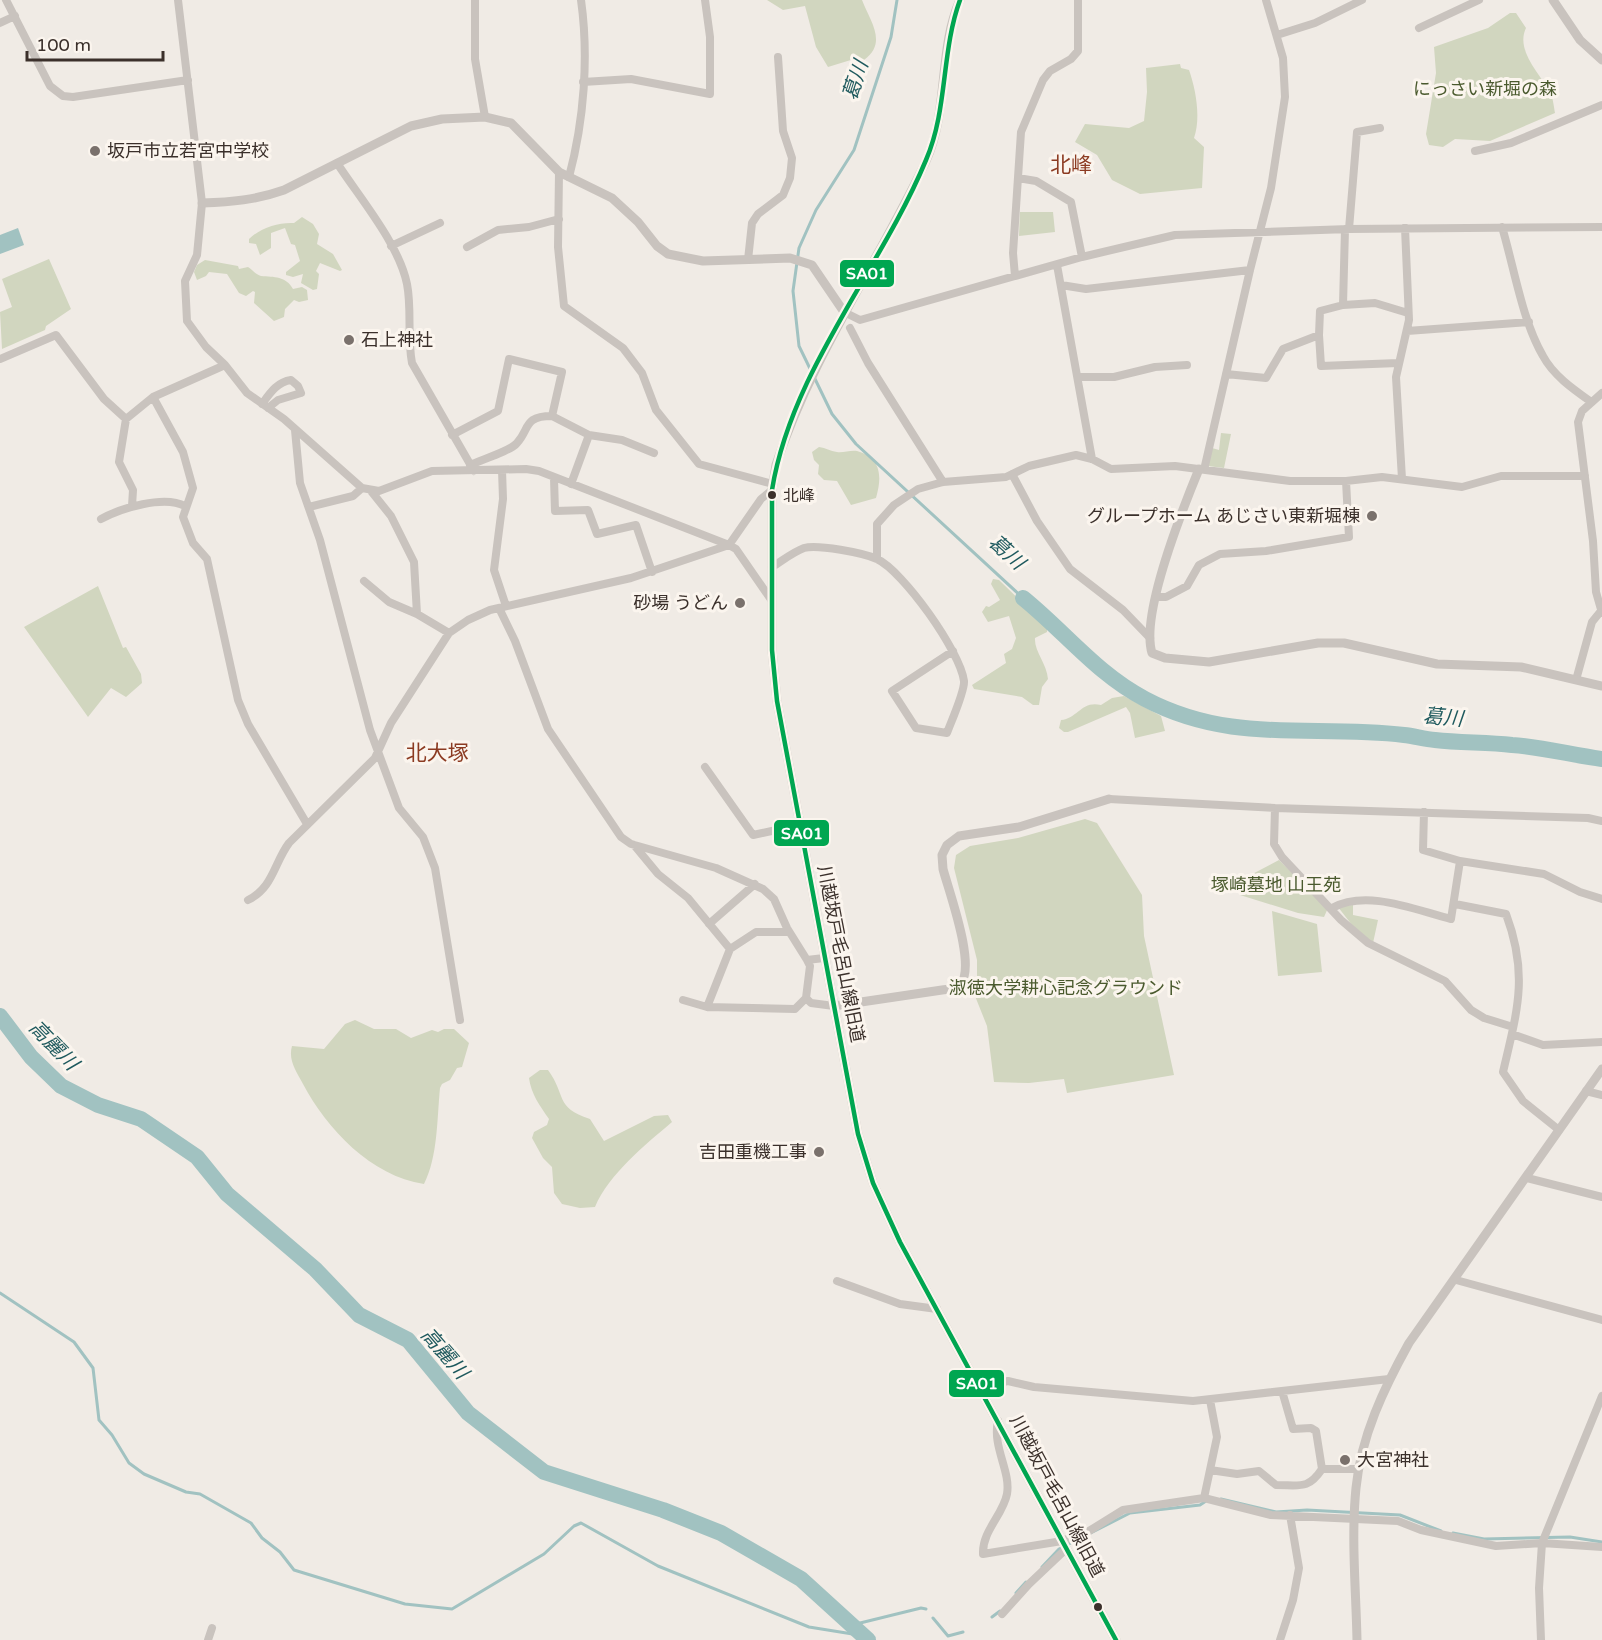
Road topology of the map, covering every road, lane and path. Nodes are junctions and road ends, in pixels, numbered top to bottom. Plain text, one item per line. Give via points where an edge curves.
1 (6, 0) edge
2 (178, 0) edge
3 (475, 0) edge
4 (581, 0) edge
5 (705, 0) edge
6 (960, 0) edge
7 (1077, 0) edge
8 (1266, 0) edge
9 (1362, 0) edge
10 (1479, 0) edge
11 (1553, 0) edge
12 (15, 16) junction
13 (0, 23) edge
14 (1419, 28) dead end
15 (1277, 35) junction
16 (778, 57) dead end
17 (1602, 60) edge
18 (189, 80) junction
19 (583, 82) junction
20 (1602, 105) edge
21 (485, 117) junction
22 (1380, 128) dead end
23 (1475, 151) dead end
24 (337, 163) junction
25 (559, 172) junction
26 (569, 177) junction
27 (1018, 178) junction
28 (202, 203) junction
29 (559, 219) junction
30 (440, 223) dead end
31 (1502, 227) junction
32 (1602, 227) edge
33 (1405, 228) junction
34 (1347, 229) junction
35 (1260, 231) junction
36 (391, 246) junction
37 (466, 247) dead end
38 (1082, 257) junction
39 (748, 260) junction
40 (1058, 265) junction
41 (1250, 270) junction
42 (1015, 276) junction
43 (1061, 285) junction
44 (1343, 305) junction
45 (844, 312) junction
46 (1408, 313) junction
47 (1529, 322) junction
48 (850, 328) dead end
49 (1407, 331) junction
50 (1319, 335) junction
51 (0, 359) edge
52 (1398, 363) junction
53 (225, 365) junction
54 (1187, 365) dead end
55 (1226, 374) junction
56 (1078, 378) junction
57 (1602, 393) edge
58 (153, 397) junction
59 (1590, 401) junction
60 (552, 416) junction
61 (126, 419) junction
62 (295, 430) junction
63 (452, 435) junction
64 (589, 435) junction
65 (654, 453) dead end
66 (1092, 459) junction
67 (472, 468) junction
68 (1201, 469) junction
69 (502, 470) junction
70 (1012, 474) junction
71 (1585, 476) junction
72 (554, 477) junction
73 (1402, 479) junction
74 (1346, 481) junction
75 (943, 482) junction
76 (571, 484) junction
77 (772, 487) junction
78 (362, 488) junction
79 (371, 491) junction
80 (132, 506) junction
81 (184, 506) junction
82 (309, 507) junction
83 (101, 519) dead end
84 (729, 544) junction
85 (877, 559) junction
86 (772, 567) junction
87 (652, 572) junction
88 (364, 581) dead end
89 (1156, 597) junction
90 (772, 601) junction
91 (503, 607) junction
92 (1601, 612) edge
93 (417, 614) junction
94 (449, 633) junction
95 (1150, 638) junction
96 (953, 651) junction
97 (1576, 680) junction
98 (1602, 686) edge
99 (378, 753) junction
100 (705, 767) dead end
101 (1109, 799) joint
102 (1275, 808) junction
103 (1424, 812) junction
104 (1602, 821) edge
105 (307, 824) junction
106 (800, 825) junction
107 (634, 845) junction
108 (1460, 861) junction
109 (754, 884) junction
110 (1602, 899) edge
111 (248, 900) dead end
112 (1455, 904) junction
113 (1332, 908) junction
114 (709, 924) junction
115 (789, 932) junction
116 (730, 949) junction
117 (824, 958) junction
118 (807, 960) junction
119 (806, 998) junction
120 (683, 1000) dead end
121 (834, 1006) junction
122 (707, 1007) junction
123 (460, 1020) dead end
124 (1513, 1031) junction
125 (1602, 1042) edge
126 (1602, 1069) edge
127 (1586, 1091) junction
128 (1602, 1095) edge
129 (1558, 1130) junction
130 (1527, 1178) junction
131 (1602, 1197) edge
132 (1456, 1280) junction
133 (837, 1281) dead end
134 (937, 1309) junction
135 (1602, 1320) edge
136 (1389, 1379) junction
137 (979, 1387) junction
138 (1282, 1391) junction
139 (1602, 1396) edge
140 (1210, 1400) junction
141 (998, 1421) junction
142 (1322, 1469) junction
143 (1359, 1469) junction
144 (1210, 1470) junction
145 (1208, 1499) junction
146 (1290, 1515) junction
147 (1355, 1515) junction
148 (1544, 1540) junction
149 (1064, 1545) junction
150 (1602, 1547) edge
151 (1002, 1614) dead end
152 (212, 1628) dead end
153 (208, 1640) edge
154 (1116, 1640) edge
155 (1280, 1640) edge
156 (1357, 1640) edge
157 (1541, 1640) edge

1 - 12 street
2 - 18 street
3 - 21 street via 476,59
4 - 19 street via 586,33
5 - 19 street via 710,37 710,94 632,79
6 - 45 street, 川越坂戸毛呂山線旧道 via 933,142
7 - 27 street via 1078,51 1042,80 1021,132
8 - 15 street
9 - 15 street via 1315,23
10 - 14 street
11 - 17 street via 1580,40
12 - 13 street
12 - 18 street via 50,87 63,96
15 - 35 street via 1283,58 1285,97
16 - 39 street via 785,142 792,158 790,178 783,195 752,223
18 - 28 street
19 - 26 street
20 - 23 street via 1521,140
21 - 24 street via 442,119 411,126
21 - 25 street via 511,123
22 - 34 street via 1357,132
24 - 28 street via 264,198
24 - 36 street
25 - 26 street
25 - 29 street
26 - 39 street via 612,198 668,254 703,261
27 - 38 street via 1036,181 1071,202
27 - 42 street
28 - 53 street via 197,255 185,281 187,321
29 - 37 street via 505,228
29 - 77 street via 564,306 623,348 642,374 656,410 699,464
30 - 36 street
31 - 32 street
31 - 33 street
31 - 47 street
33 - 34 street
33 - 46 street
34 - 35 street
34 - 44 street
35 - 38 street via 1175,235
35 - 41 street
36 - 63 street via 407,283 412,363
38 - 40 street
39 - 45 street via 793,259 812,265
40 - 42 street
40 - 43 street
41 - 43 street via 1086,289
41 - 55 street
42 - 45 street via 860,320
43 - 56 street
44 - 46 street via 1375,303
44 - 50 street via 1320,310
45 - 77 street, 川越坂戸毛呂山線旧道 via 788,433
46 - 49 street
47 - 49 street
47 - 59 street via 1543,358 1566,384
48 - 75 street
49 - 52 street
50 - 52 street via 1321,366
50 - 55 street via 1283,349 1266,378
51 - 61 street via 56,335 104,399
52 - 73 street
53 - 58 street
53 - 62 street via 248,393
54 - 56 street via 1155,367 1126,376
55 - 68 street
56 - 66 street
57 - 59 street
58 - 61 street
58 - 81 street via 183,452 192,483
59 - 71 street via 1578,422
60 - 63 street via 562,372 509,359 498,411
60 - 64 street
60 - 67 street via 530,422 517,444
61 - 80 street via 119,462 133,490
62 - 78 street
62 - 82 street via 300,483
63 - 67 street
64 - 65 street via 622,440
64 - 76 street
66 - 68 street via 1112,469
66 - 70 street via 1068,456
67 - 69 street
67 - 79 street via 432,471
68 - 74 street via 1272,480
68 - 89 street via 1169,547
69 - 72 street via 526,469
69 - 91 street via 503,499 494,570
70 - 75 street
70 - 95 street via 1037,521 1070,569 1123,610
71 - 73 street via 1501,476 1462,487
71 - 92 street
72 - 76 street
72 - 87 street via 555,511 588,510 597,534 636,525
73 - 74 street
74 - 89 street via 1349,537 1266,551 1220,554 1199,565 1187,586 1166,597
75 - 85 street via 918,489 894,504 877,524
76 - 84 street
77 - 84 street
77 - 86 street, 川越坂戸毛呂山線旧道
78 - 79 street
78 - 82 street via 353,496
79 - 93 street via 391,516 414,562
80 - 81 street via 175,502
80 - 83 street
81 - 105 street via 184,523 193,543 207,559 238,700
82 - 99 street
84 - 87 street
84 - 90 street
85 - 86 street via 805,548
85 - 96 street via 911,590
86 - 90 street, 川越坂戸毛呂山線旧道
87 - 91 street
88 - 93 street via 389,602
89 - 95 street
90 - 106 street, 川越坂戸毛呂山線旧道 via 777,701
91 - 94 street via 478,615
91 - 107 street via 548,729 621,837
92 - 97 street via 1592,622
93 - 94 street
94 - 99 street via 391,723
95 - 97 street via 1152,653 1190,662 1222,662 1303,645 1344,643 1437,664 1521,667
96 - 96 street via 964,682 947,734 916,728 892,691
97 - 98 street
99 - 105 street
99 - 123 street via 399,808 430,851
100 - 106 street via 753,835
101 - 102 street
101 - 121 street via 1020,827 959,836 947,845 942,855 943,869 965,951 963,982 942,990
102 - 103 street
102 - 113 street via 1274,844
103 - 104 street
103 - 108 street via 1423,850
105 - 111 street via 283,851 273,877 258,895
106 - 117 street, 川越坂戸毛呂山線旧道
107 - 109 street via 716,868
107 - 114 street
108 - 110 street via 1544,874
108 - 112 street
109 - 114 street
109 - 115 street via 774,899
112 - 113 street via 1451,919 1380,901 1344,902
112 - 124 street via 1506,914 1521,979
113 - 124 street via 1368,944 1445,981 1471,1010
114 - 116 street
115 - 116 street via 756,933
115 - 118 street
116 - 122 street
117 - 118 street
117 - 121 street, 川越坂戸毛呂山線旧道
118 - 119 street via 810,966
119 - 121 street via 811,1003
119 - 122 street via 795,1009
120 - 122 street
121 - 134 street, 川越坂戸毛呂山線旧道 via 856,1125 873,1183
124 - 125 street via 1543,1045
124 - 129 street via 1503,1072 1523,1101
126 - 127 street
127 - 128 street
127 - 129 street
129 - 130 street
130 - 131 street
130 - 132 street
132 - 135 street
132 - 136 street via 1409,1343
133 - 134 street via 900,1304
134 - 137 street, 川越坂戸毛呂山線旧道
136 - 138 street
136 - 143 street
137 - 140 street via 1008,1381 1034,1387
137 - 141 street, 川越坂戸毛呂山線旧道
138 - 140 street
138 - 142 street via 1293,1429 1316,1431
139 - 148 street
140 - 144 street via 1217,1437
141 - 149 street, 川越坂戸毛呂山線旧道
141 - 149 street via 996,1437 1007,1494 991,1524 982,1554
142 - 143 street
142 - 144 street via 1306,1485 1276,1485 1259,1471 1237,1474
143 - 147 street
144 - 145 street
145 - 146 street via 1271,1515
145 - 149 street via 1123,1510
146 - 147 street
146 - 155 street via 1299,1568
147 - 148 street via 1398,1521 1421,1530 1496,1546
147 - 156 street
148 - 150 street
148 - 157 street
149 - 151 street
149 - 154 street, 川越坂戸毛呂山線旧道
152 - 153 street

